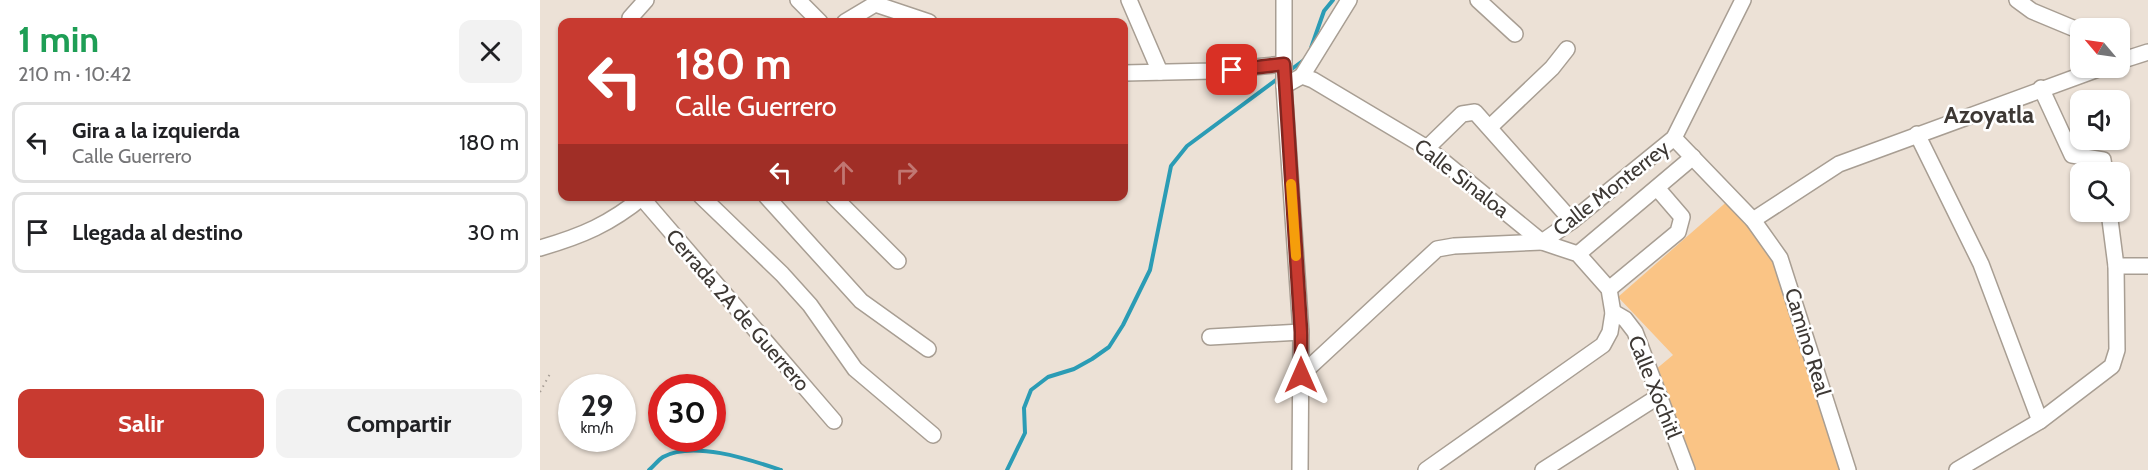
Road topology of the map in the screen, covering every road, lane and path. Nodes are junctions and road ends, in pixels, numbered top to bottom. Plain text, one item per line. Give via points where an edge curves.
1 (646, 0) edge
2 (798, 0) edge
3 (1129, 0) edge
4 (1284, 0) edge
5 (1349, 0) edge
6 (1478, 0) edge
7 (1743, 0) edge
8 (2017, 0) edge
9 (874, 2) edge
10 (632, 18) edge
11 (816, 18) edge
12 (851, 18) edge
13 (918, 18) edge
14 (2070, 27) edge
15 (1515, 34) dead end
16 (1567, 49) dead end
17 (1284, 64) junction
18 (1160, 72) junction
19 (1128, 73) edge
20 (1302, 76) junction
21 (2071, 78) edge
22 (1284, 86) junction
23 (2041, 88) junction
24 (1490, 127) junction
25 (1917, 134) junction
26 (1674, 138) junction
27 (1427, 148) junction
28 (1693, 157) junction
29 (2103, 162) edge
30 (1657, 188) junction
31 (638, 201) edge
32 (646, 201) edge
33 (705, 201) edge
34 (771, 201) edge
35 (838, 201) edge
36 (1753, 220) junction
37 (1572, 221) junction
38 (2110, 222) edge
39 (1542, 242) junction
40 (540, 248) edge
41 (1578, 254) junction
42 (898, 261) dead end
43 (2116, 266) junction
44 (2148, 266) edge
45 (1609, 289) junction
46 (1613, 312) junction
47 (1301, 332) junction
48 (1210, 337) dead end
49 (928, 349) dead end
50 (551, 372) dead end
51 (1301, 375) junction
52 (540, 392) edge
53 (1659, 396) junction
54 (834, 421) dead end
55 (2040, 421) junction
56 (933, 435) dead end
57 (1682, 468) edge
58 (1300, 470) edge
59 (1426, 470) edge
60 (1543, 470) edge
61 (1848, 470) edge
62 (1957, 470) edge

1 - 10 street
2 - 11 street
3 - 18 street
4 - 17 street
5 - 20 street
6 - 15 street
7 - 26 street, Calle Monterrey
8 - 14 street via 2032,11
9 - 12 street
9 - 13 street
16 - 24 street
17 - 18 street
17 - 22 street
18 - 19 street
20 - 22 street
20 - 27 street, Calle Sinaloa
21 - 23 street
22 - 47 street
23 - 25 street
23 - 29 street via 2072,155
24 - 27 street via 1475,112 1462,114
24 - 37 street
25 - 36 street via 1839,164
25 - 55 street via 1981,264
26 - 28 street, Camino Real
26 - 37 street, Calle Monterrey
27 - 39 street, Calle Sinaloa
28 - 30 street
28 - 36 street, Camino Real
30 - 41 street
30 - 45 street via 1682,217 1682,225
31 - 40 street via 608,224
32 - 54 street, Cerrada 2A de Guerrero
33 - 56 street via 810,305 855,369
34 - 49 street via 861,301
35 - 42 street
36 - 61 street, Camino Real via 1780,258
37 - 39 street, Calle Monterrey
38 - 43 street
39 - 41 street, Calle Sinaloa
39 - 51 street, Calle Monterrey via 1437,249
41 - 45 street
43 - 44 street
43 - 55 street via 2117,350 2112,366
45 - 46 street
46 - 53 street, Calle Xóchitl via 1635,332
46 - 59 street via 1611,332 1603,345
47 - 48 street
47 - 51 street
50 - 52 path
51 - 58 street
53 - 57 street, Calle Xóchitl
53 - 60 street
55 - 62 street

